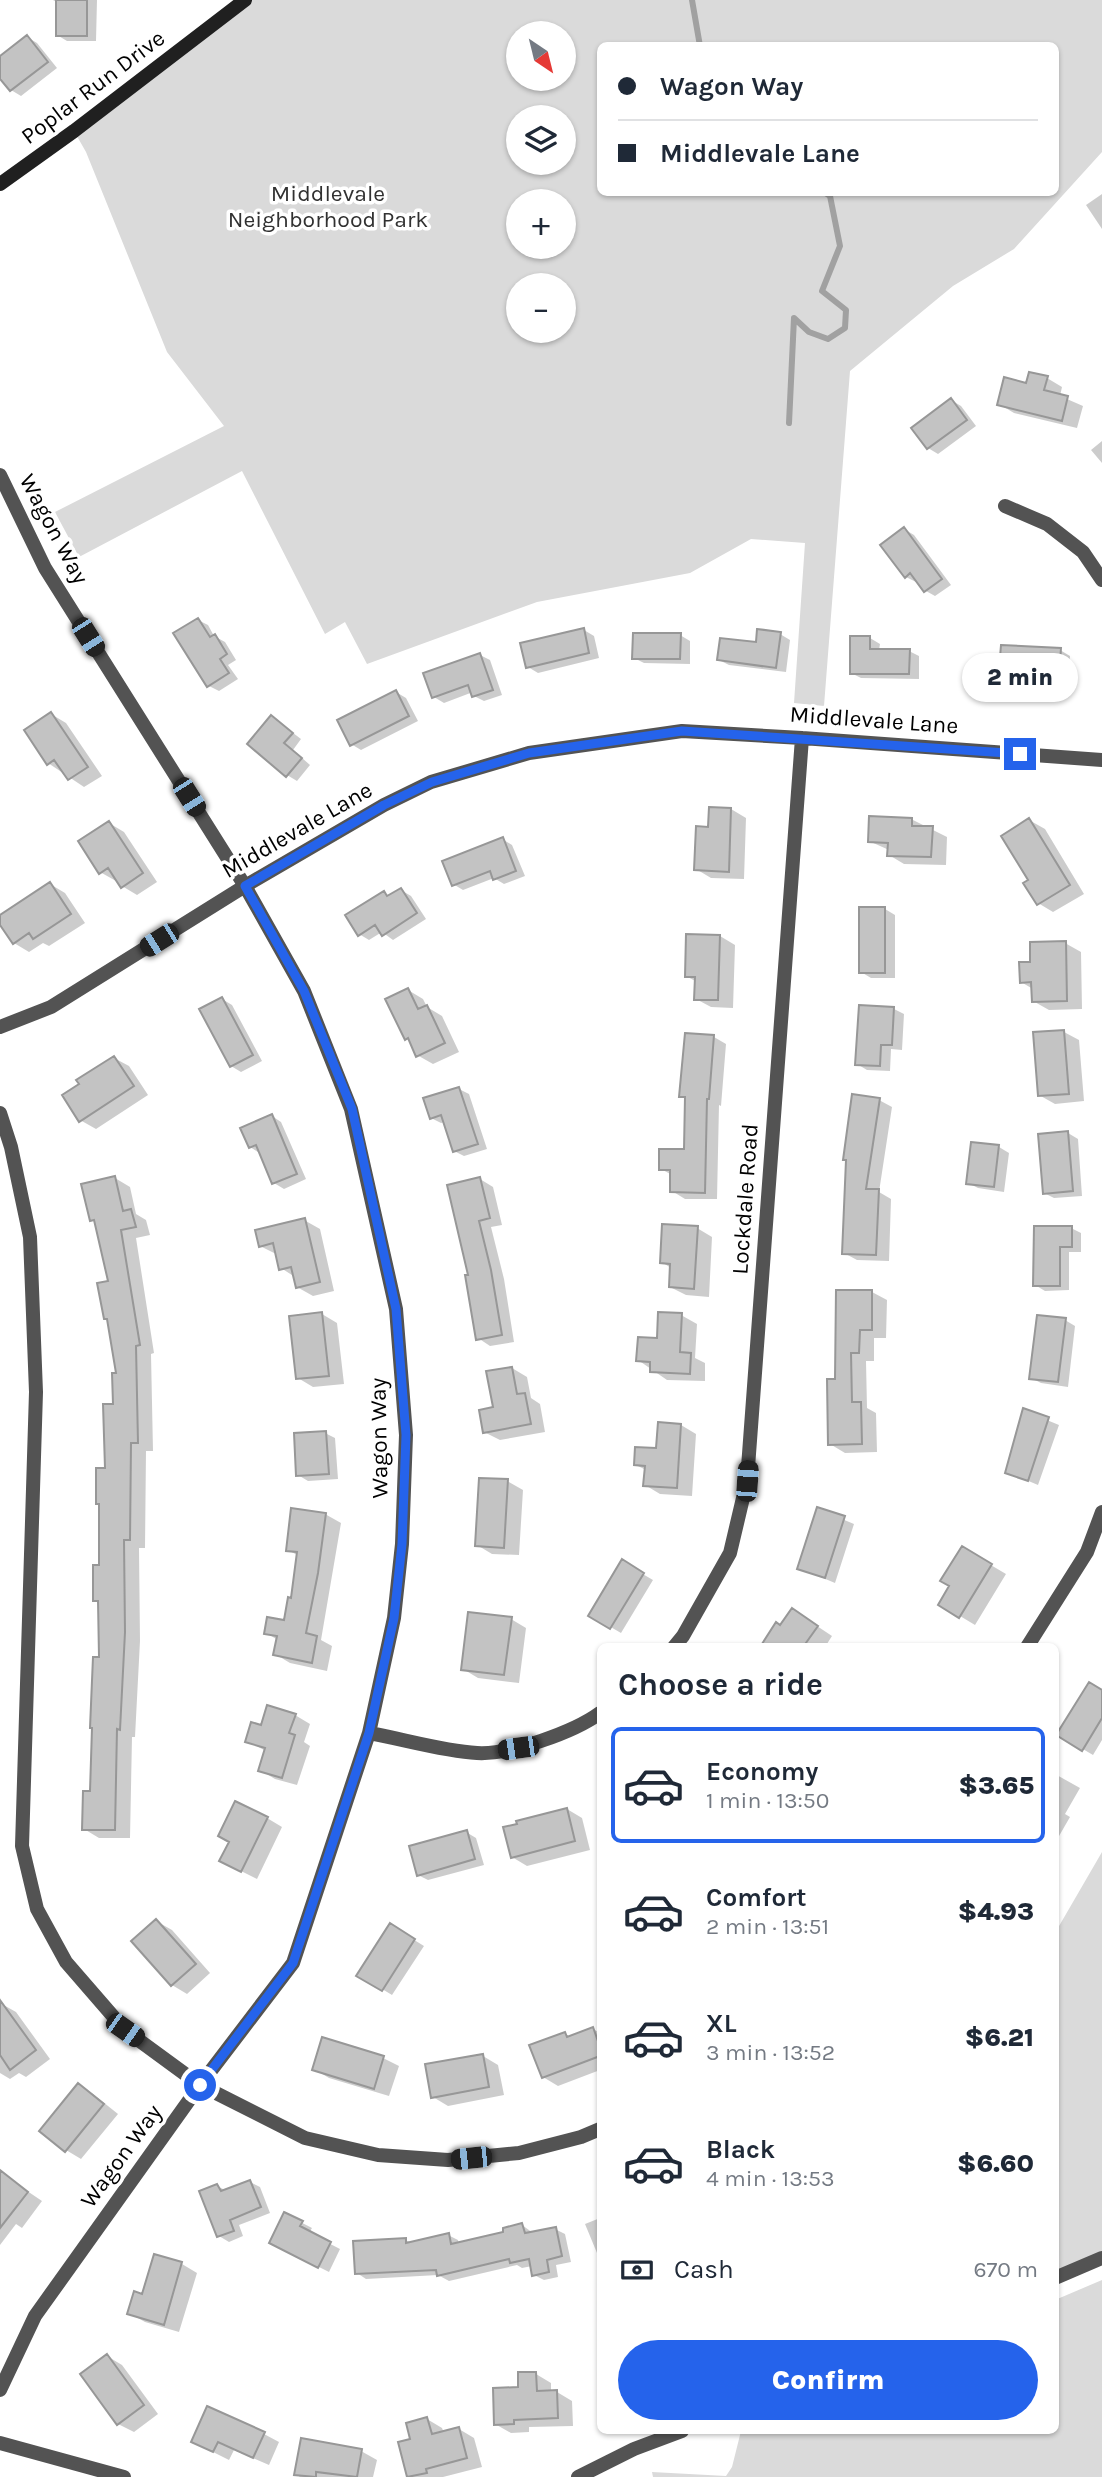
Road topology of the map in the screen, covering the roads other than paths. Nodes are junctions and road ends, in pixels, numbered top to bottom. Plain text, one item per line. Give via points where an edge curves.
1 (245, 0) edge
2 (0, 184) edge
3 (0, 475) edge
4 (1005, 506) dead end
5 (7, 508) edge
6 (1102, 580) edge
7 (802, 738) junction
8 (1102, 760) edge
9 (245, 886) junction
10 (0, 1027) edge
11 (0, 1113) edge
12 (1102, 1512) edge
13 (677, 1643) edge
14 (1030, 1643) edge
15 (597, 1715) edge
16 (369, 1733) junction
17 (200, 2085) junction
18 (597, 2130) edge
19 (1102, 2258) edge
20 (1059, 2276) edge
21 (0, 2390) edge
22 (674, 2434) edge
23 (0, 2443) edge
24 (124, 2477) edge
25 (578, 2477) edge

1 - 2 street, Poplar Run Drive
3 - 5 street, Wagon Way
4 - 6 street via 1047,524 1083,552
5 - 9 street, Wagon Way
7 - 8 street, Middlevale Lane
7 - 9 street, Middlevale Lane via 682,731 529,753 432,782
7 - 13 street, Lockdale Road via 747,1481 730,1553
9 - 10 street, Middlevale Lane via 51,1007
9 - 16 street, Wagon Way via 304,991 352,1109 396,1309 406,1435 402,1544 394,1618
11 - 17 street via 30,1237 36,1391 22,1846 37,1909 66,1962 125,2030
12 - 14 street via 1087,1552
15 - 16 street via 518,1748 478,1753
16 - 17 street, Wagon Way via 293,1963
17 - 18 street via 305,2138 378,2155 447,2160 519,2153
17 - 21 street, Wagon Way via 35,2316
19 - 20 street
22 - 25 street
23 - 24 street

